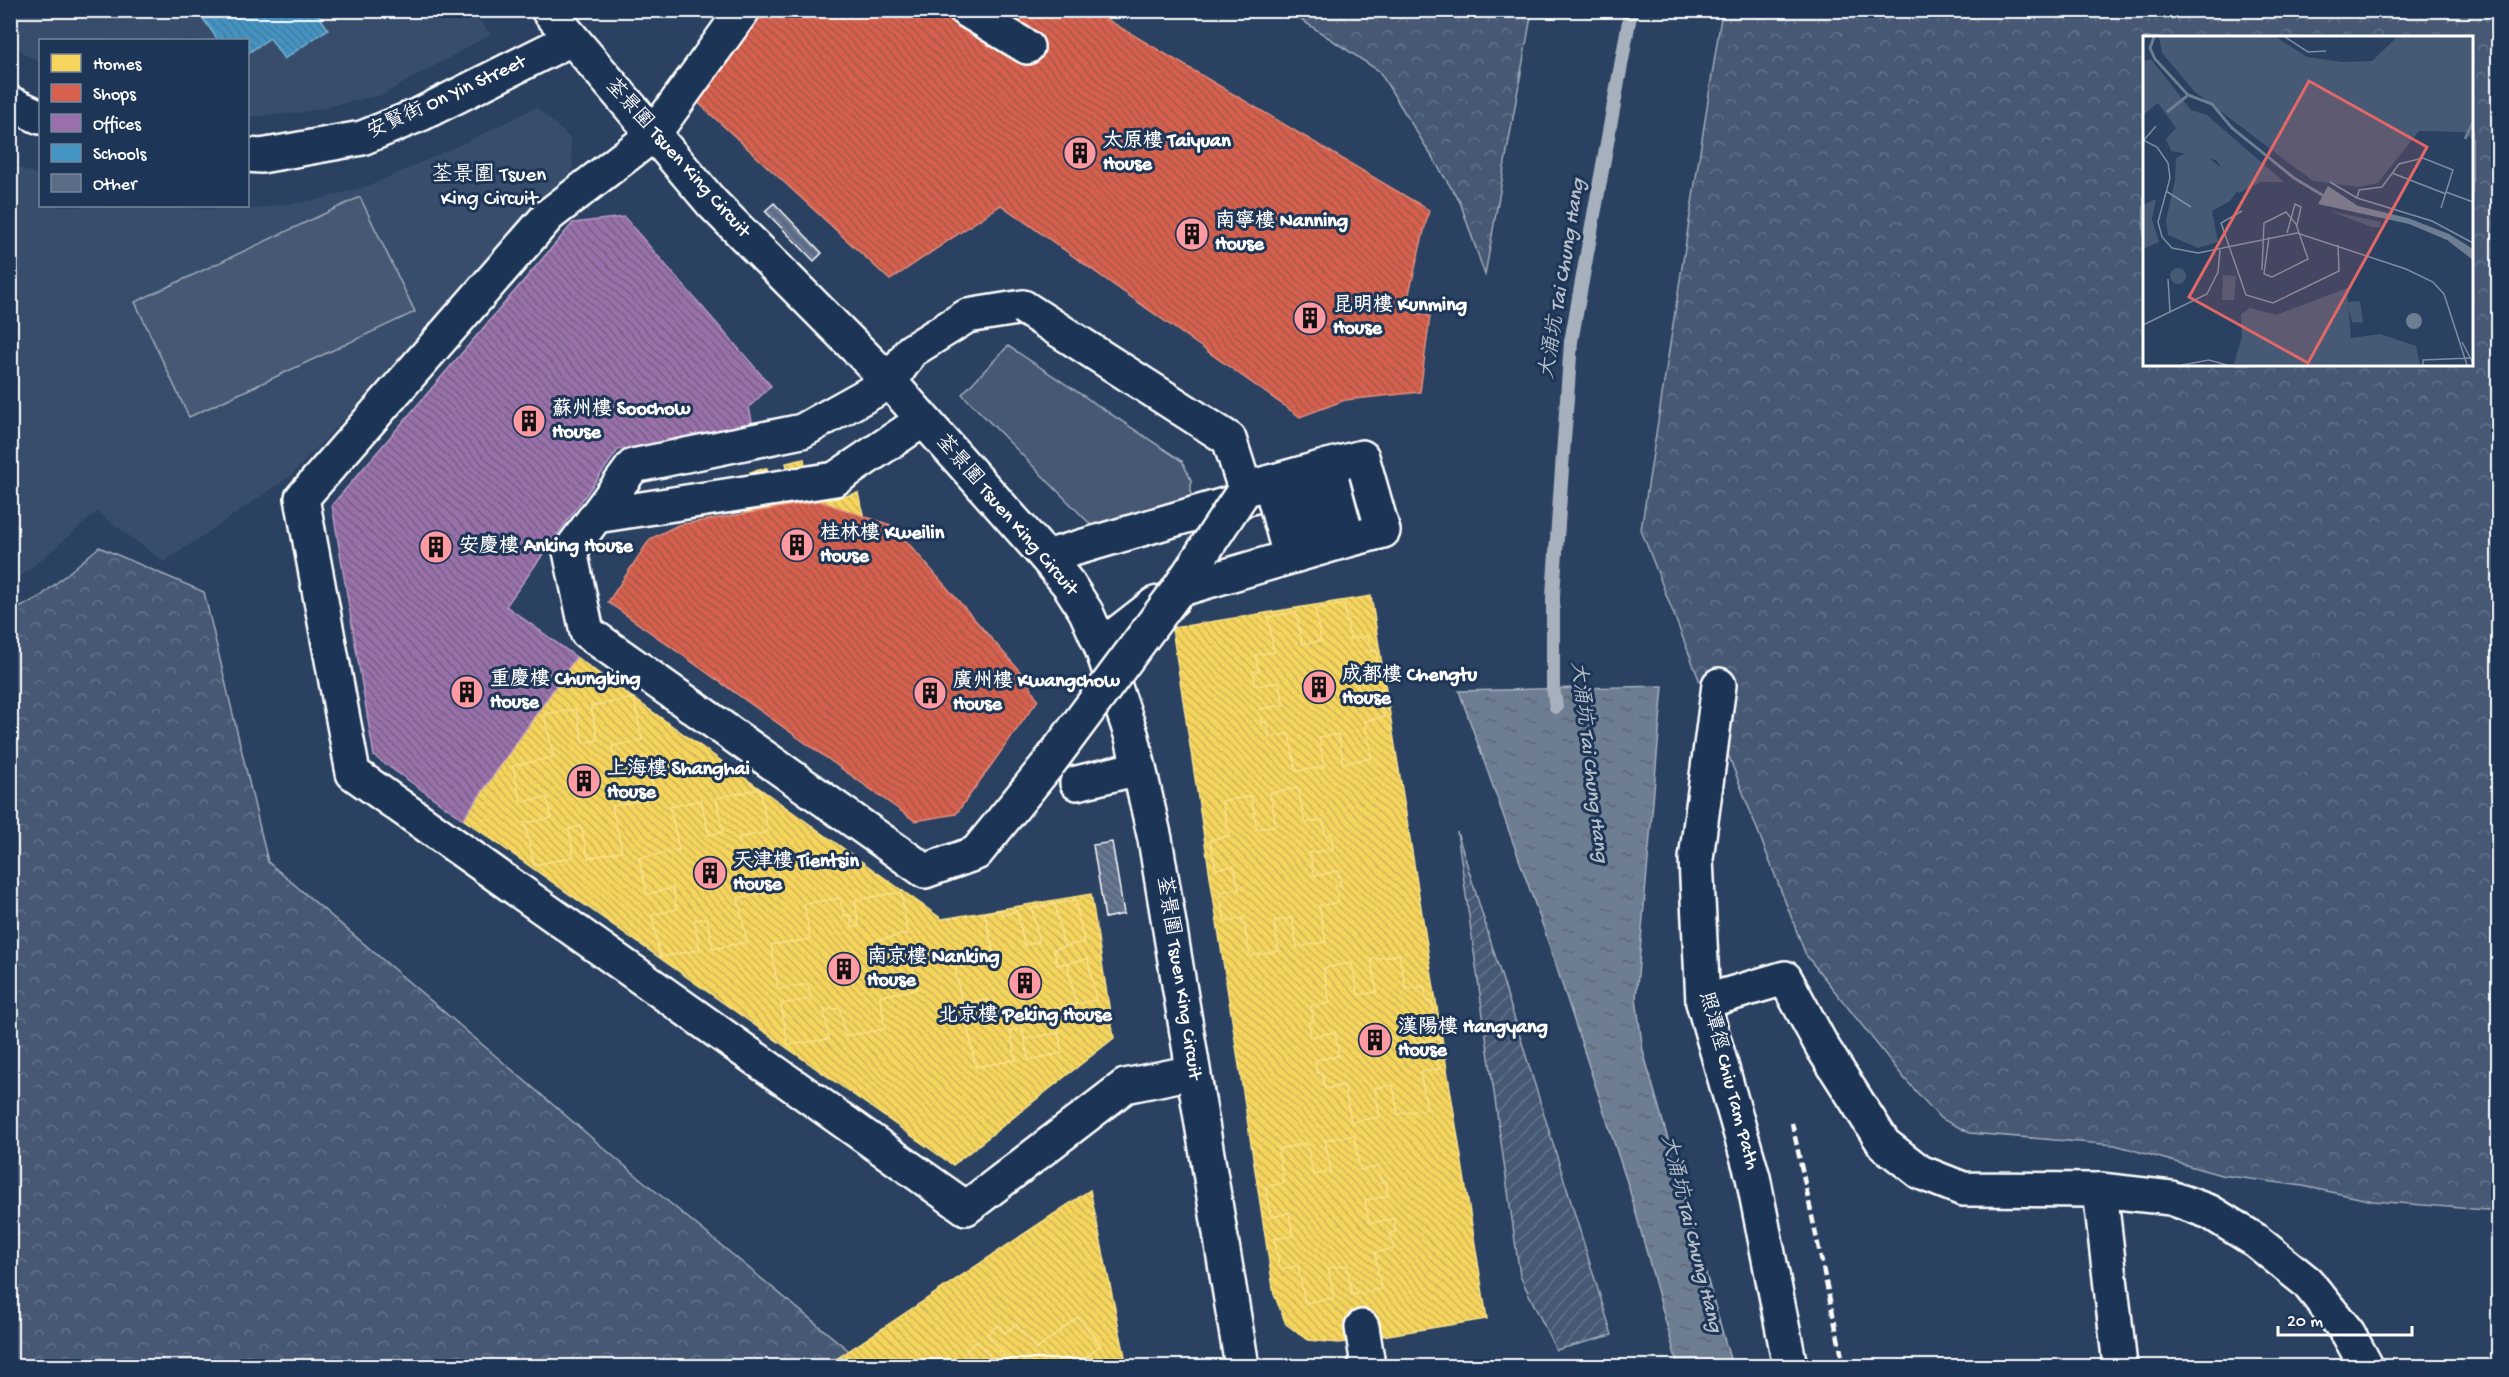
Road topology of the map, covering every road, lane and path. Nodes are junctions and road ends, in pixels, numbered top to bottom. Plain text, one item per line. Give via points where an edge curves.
1 (548, 10) edge
2 (743, 10) edge
3 (966, 10) edge
4 (571, 39) junction
5 (1027, 46) dead end
6 (10, 103) edge
7 (39, 117) edge
8 (653, 135) junction
9 (249, 155) edge
10 (890, 382) junction
11 (923, 420) junction
12 (1286, 478) junction
13 (596, 516) junction
14 (1335, 544) junction
15 (1290, 556) junction
16 (1046, 557) junction
17 (1178, 590) junction
18 (1101, 646) junction
19 (1719, 685) dead end
20 (1138, 768) junction
21 (1077, 783) dead end
22 (1703, 1002) junction
23 (1193, 1072) junction
24 (2100, 1190) junction
25 (1362, 1327) dead end
26 (1242, 1366) edge
27 (1365, 1366) edge
28 (1790, 1366) edge
29 (2120, 1366) edge
30 (2366, 1366) edge

1 - 4 street, 荃景圍 Tsuen King Circuit
2 - 8 street
3 - 5 street
4 - 8 street, 荃景圍 Tsuen King Circuit
4 - 9 street, 安賢街 On Yin Street via 421,114 362,138
6 - 7 street
8 - 10 street, 荃景圍 Tsuen King Circuit via 712,203
8 - 23 street via 549,214 302,498 353,773 966,1208 1125,1086
10 - 11 street, 荃景圍 Tsuen King Circuit
10 - 12 street, bridge via 911,351 967,316 1023,307
10 - 13 street via 802,431 633,466
11 - 13 street via 835,479
11 - 16 street, 荃景圍 Tsuen King Circuit
12 - 14 street, bridge
12 - 14 street, bridge via 1362,457 1383,531
12 - 15 street, bridge
12 - 17 street, bridge
13 - 17 street, bridge via 570,551 587,632 925,871 976,853
14 - 15 street, bridge
15 - 17 street, bridge
16 - 18 street, 荃景圍 Tsuen King Circuit via 1086,612
16 - 18 street via 1328,475 1346,483 1360,526 1349,548 1155,604
18 - 20 street, 荃景圍 Tsuen King Circuit via 1132,737
19 - 22 street, 照潭徑 Chiu Tam Path via 1696,859
20 - 21 street
20 - 23 street, 荃景圍 Tsuen King Circuit via 1155,839
22 - 24 street via 1785,978 1823,1048 1884,1144 1920,1172 1964,1189
22 - 28 street, 照潭徑 Chiu Tam Path via 1753,1177
23 - 26 street, 荃景圍 Tsuen King Circuit
24 - 29 street
24 - 30 street via 2170,1198 2210,1212 2255,1240 2307,1282 2348,1333
25 - 27 street

